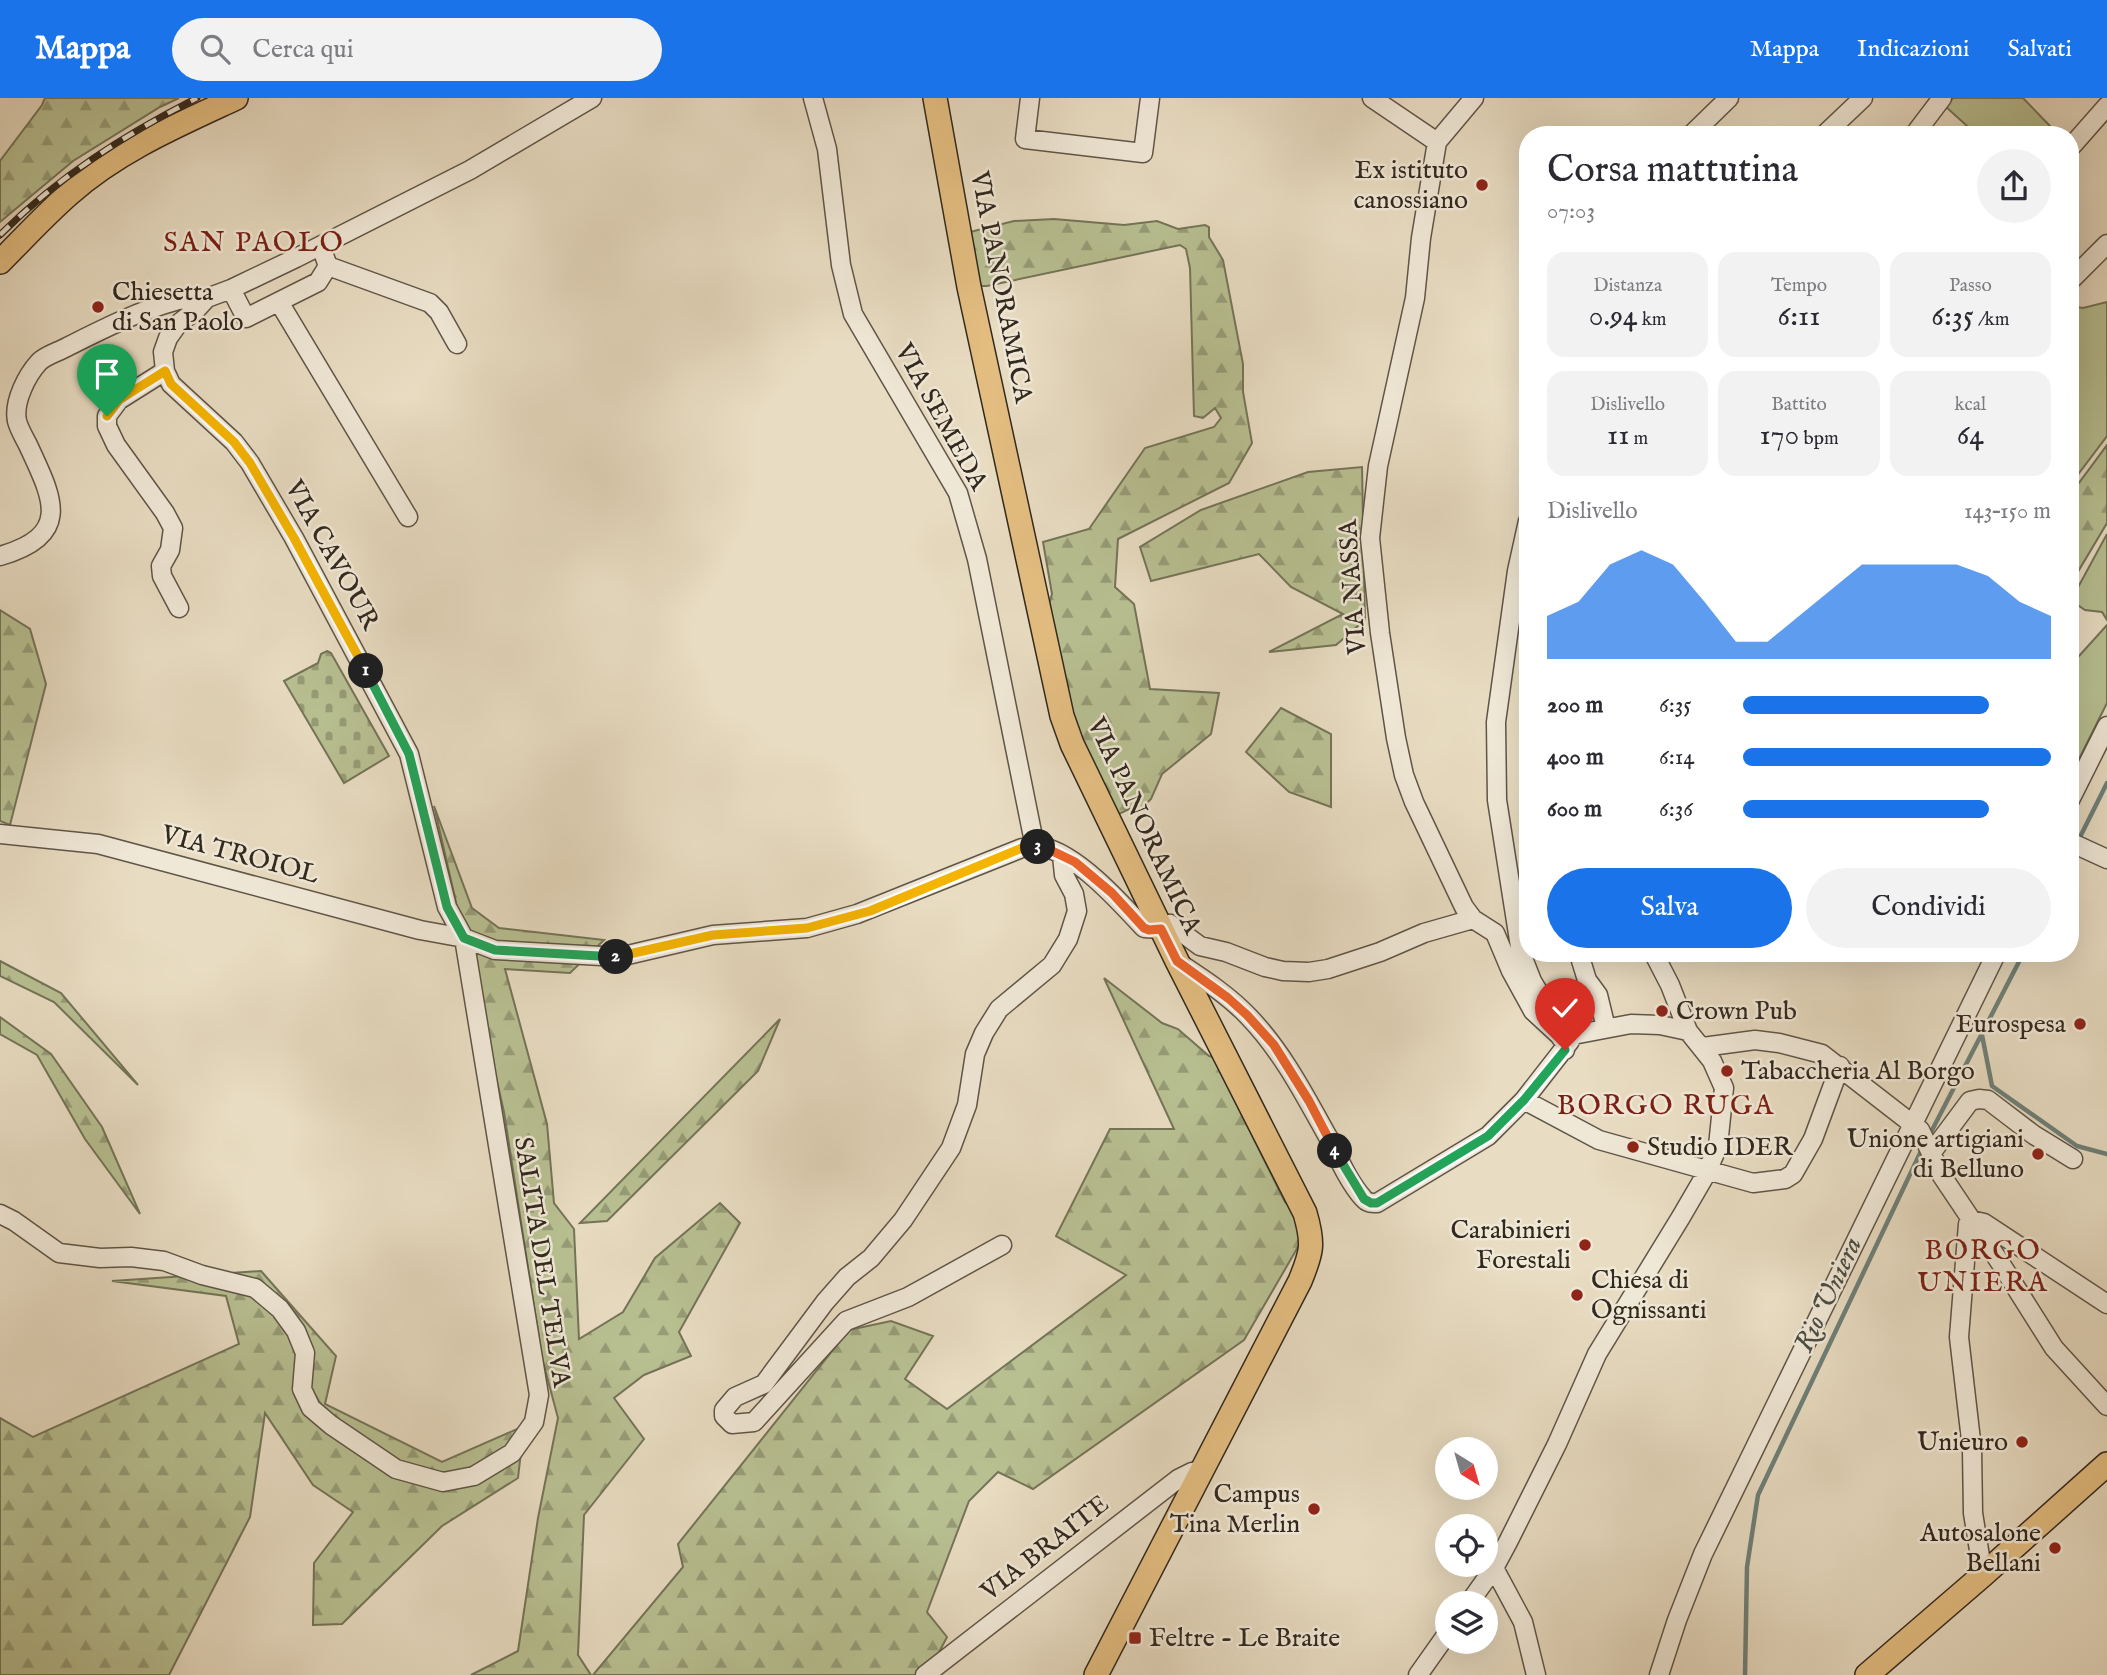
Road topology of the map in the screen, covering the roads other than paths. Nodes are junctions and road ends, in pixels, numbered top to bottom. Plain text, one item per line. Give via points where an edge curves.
1 (236, 98) edge
2 (592, 98) edge
3 (813, 98) edge
4 (935, 98) edge
5 (1030, 98) edge
6 (1150, 98) edge
7 (1372, 98) edge
8 (1475, 98) edge
9 (1729, 98) edge
10 (1863, 98) edge
11 (1942, 98) edge
12 (2107, 106) edge
13 (1700, 126) edge
14 (1833, 126) edge
15 (1921, 126) edge
16 (2079, 138) edge
17 (1437, 142) junction
18 (2107, 244) edge
19 (320, 246) junction
20 (0, 262) edge
21 (328, 266) junction
22 (2079, 272) edge
23 (231, 289) junction
24 (207, 298) junction
25 (279, 302) junction
26 (457, 344) dead end
27 (165, 371) junction
28 (408, 516) dead end
29 (0, 556) edge
30 (1519, 563) edge
31 (179, 608) dead end
32 (2107, 726) edge
33 (2079, 782) edge
34 (0, 834) edge
35 (2079, 846) edge
36 (1035, 847) junction
37 (1062, 856) junction
38 (2107, 859) edge
39 (1473, 919) junction
40 (1161, 929) junction
41 (464, 938) junction
42 (1519, 940) edge
43 (1177, 961) junction
44 (1525, 962) edge
45 (1581, 962) edge
46 (1658, 962) edge
47 (1992, 962) edge
48 (1606, 1028) junction
49 (1688, 1031) junction
50 (1566, 1039) junction
51 (1703, 1047) junction
52 (1840, 1066) junction
53 (1524, 1100) junction
54 (1917, 1127) junction
55 (1932, 1152) junction
56 (2073, 1159) dead end
57 (1708, 1170) junction
58 (0, 1214) edge
59 (1971, 1220) junction
60 (1002, 1245) dead end
61 (2107, 1304) edge
62 (2107, 1406) edge
63 (2107, 1464) edge
64 (1202, 1470) junction
65 (1498, 1560) edge
66 (1983, 1575) junction
67 (1498, 1576) edge
68 (1435, 1651) edge
69 (1879, 1671) edge
70 (925, 1675) edge
71 (1096, 1675) edge
72 (1418, 1675) edge
73 (1536, 1675) edge
74 (1659, 1675) edge

1 - 20 main road via 109,164 69,193
2 - 19 street via 470,170
3 - 36 street, VIA SEMEDA via 827,149 841,265 853,314 958,493 977,559
4 - 40 main road, VIA PANORAMICA via 969,287 1062,716
5 - 6 street via 1025,139 1143,153
7 - 17 street
8 - 17 street
9 - 13 street
10 - 14 street
11 - 15 street
12 - 16 street
17 - 39 street, VIA NASSA via 1420,237 1415,298 1378,466 1370,538 1380,633 1405,775 1440,859
18 - 22 street
19 - 21 street
19 - 23 street
21 - 25 street via 318,282
21 - 26 street via 430,303
23 - 24 street
23 - 25 street via 246,318
24 - 27 street via 168,338 163,352
24 - 29 street via 176,300 40,361 25,383 16,420 51,495 52,512 36,539
25 - 28 street
27 - 31 street via 119,400 107,416 107,426 173,528 170,550 161,566
27 - 41 street, VIA CAVOUR via 171,384 234,442 250,463 360,659 409,754 447,907
30 - 42 street via 1496,722 1497,800
32 - 33 street
34 - 41 street, VIA TROIOL via 98,844
35 - 38 street
36 - 37 street
36 - 41 street, VIA TROIOL via 1022,848 870,911 807,928 713,935 619,957 495,950
37 - 40 street via 1112,893 1144,928
37 - 60 street via 1077,911 1068,939 1052,965 999,1009 984,1032 975,1054 967,1105 951,1148 904,1220 825,1302 764,1384 735,1397 724,1416 732,1424 754,1422 846,1321 908,1297
39 - 40 street via 1309,972 1265,967 1200,946 1170,924
39 - 50 street, VIA NASSA via 1495,933 1533,1011
40 - 43 main road, VIA PANORAMICA
41 - 58 street, SALITA DEL TELVA via 539,1395 534,1422 512,1453 474,1476 443,1482 396,1469 311,1408 302,1389 305,1353 296,1331 255,1288 164,1261 60,1253
43 - 53 street via 1228,998 1274,1045 1340,1161 1371,1203 1488,1136
43 - 64 main road, VIA PANORAMICA via 1305,1213 1312,1242 1300,1281
44 - 50 street
45 - 48 street via 1598,995
46 - 49 street
47 - 54 street
48 - 49 street via 1660,1025
48 - 50 street
49 - 51 street
50 - 53 street
51 - 52 street via 1755,1040 1779,1043 1822,1054
51 - 57 street via 1724,1088 1718,1146
52 - 54 street
52 - 57 street via 1813,1139 1793,1174 1753,1183
53 - 57 street via 1599,1140
54 - 55 street
54 - 74 street via 1703,1554
55 - 56 street via 1970,1101 1979,1099 1988,1100
55 - 59 street
57 - 65 street via 1597,1354
59 - 61 street via 1984,1223
59 - 62 street via 2054,1348
59 - 66 street via 1966,1230 1959,1337 1972,1449 1973,1513
63 - 66 main road
64 - 70 street, VIA BRAITE via 1178,1479
64 - 71 main road, VIA PANORAMICA
66 - 69 main road
67 - 73 street via 1522,1622
68 - 72 street

